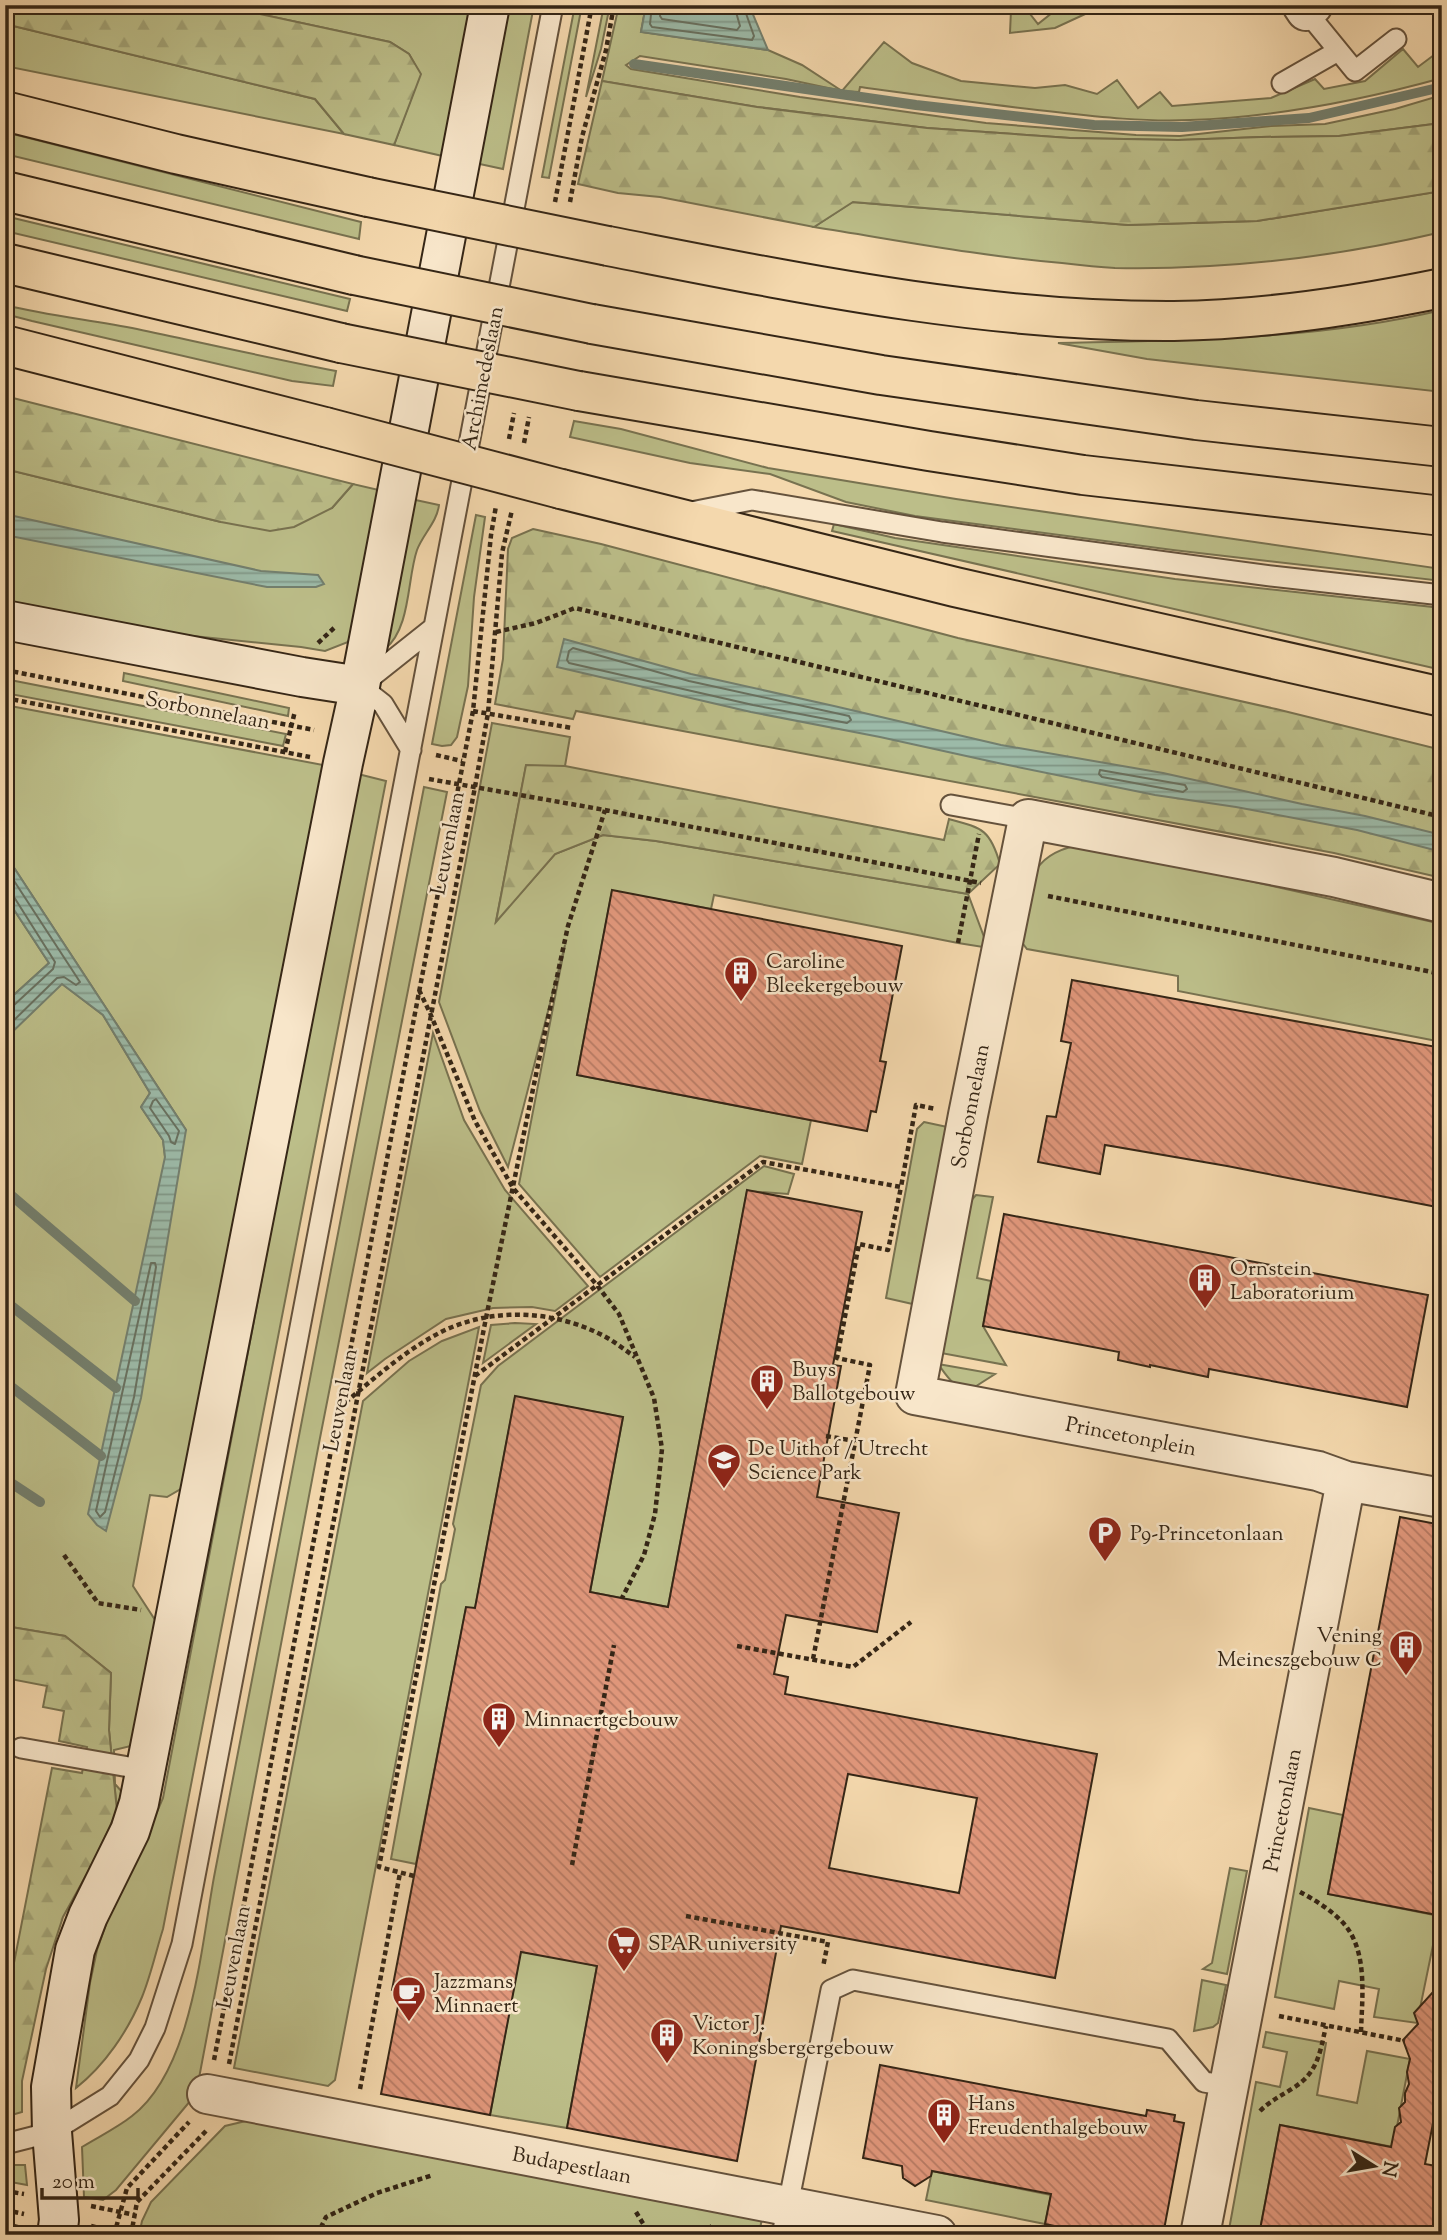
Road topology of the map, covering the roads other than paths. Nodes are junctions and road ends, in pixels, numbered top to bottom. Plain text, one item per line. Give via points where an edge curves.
1 (490, 5) edge
2 (553, 5) edge
3 (1307, 7) edge
4 (1396, 39) dead end
5 (1338, 51) junction
6 (1282, 83) dead end
7 (5, 111) edge
8 (5, 191) edge
9 (5, 263) edge
10 (1442, 288) edge
11 (5, 345) edge
12 (1442, 447) edge
13 (1442, 516) edge
14 (670, 517) junction
15 (1442, 595) edge
16 (5, 620) edge
17 (433, 628) junction
18 (360, 686) junction
19 (1442, 697) edge
20 (411, 750) junction
21 (951, 805) dead end
22 (1028, 819) junction
23 (1442, 903) edge
24 (915, 1395) joint
25 (1346, 1481) junction
26 (1442, 1498) edge
27 (21, 1748) dead end
28 (146, 1770) junction
29 (1229, 2086) junction
30 (215, 2096) road end
31 (52, 2132) junction
32 (5, 2144) edge
33 (785, 2221) edge
34 (57, 2235) edge
35 (937, 2235) edge
36 (1200, 2235) edge

1 - 18 street
2 - 17 lane, Archimedeslaan
3 - 5 lane
4 - 5 lane via 1355,72
5 - 6 lane
7 - 10 highway, bridge via 368,197 608,246 769,277 1002,312 1175,321 1345,307
8 - 12 highway, bridge via 354,275 592,324 881,375 1196,420
9 - 13 highway, bridge via 341,344 579,391 1083,475
11 - 14 highway, bridge
14 - 15 lane via 751,500 1046,547
14 - 19 highway
16 - 18 street
17 - 18 lane
17 - 20 lane, Archimedeslaan
18 - 20 lane via 383,704
18 - 28 street
20 - 31 lane via 182,1944 155,2028 139,2060 110,2096
21 - 22 lane
22 - 23 street via 1334,877
22 - 24 street, Sorbonnelaan
24 - 25 street, Princetonplein via 1318,1471
25 - 26 street
25 - 29 street, Princetonlaan
27 - 28 lane
28 - 31 street via 130,1830 75,1950 51,2087
29 - 33 lane via 1204,2082 1168,2039 853,1979 831,1990
29 - 36 street, Princetonlaan
30 - 33 street, Budapestlaan
31 - 32 lane
31 - 34 street
33 - 35 street, Budapestlaan

